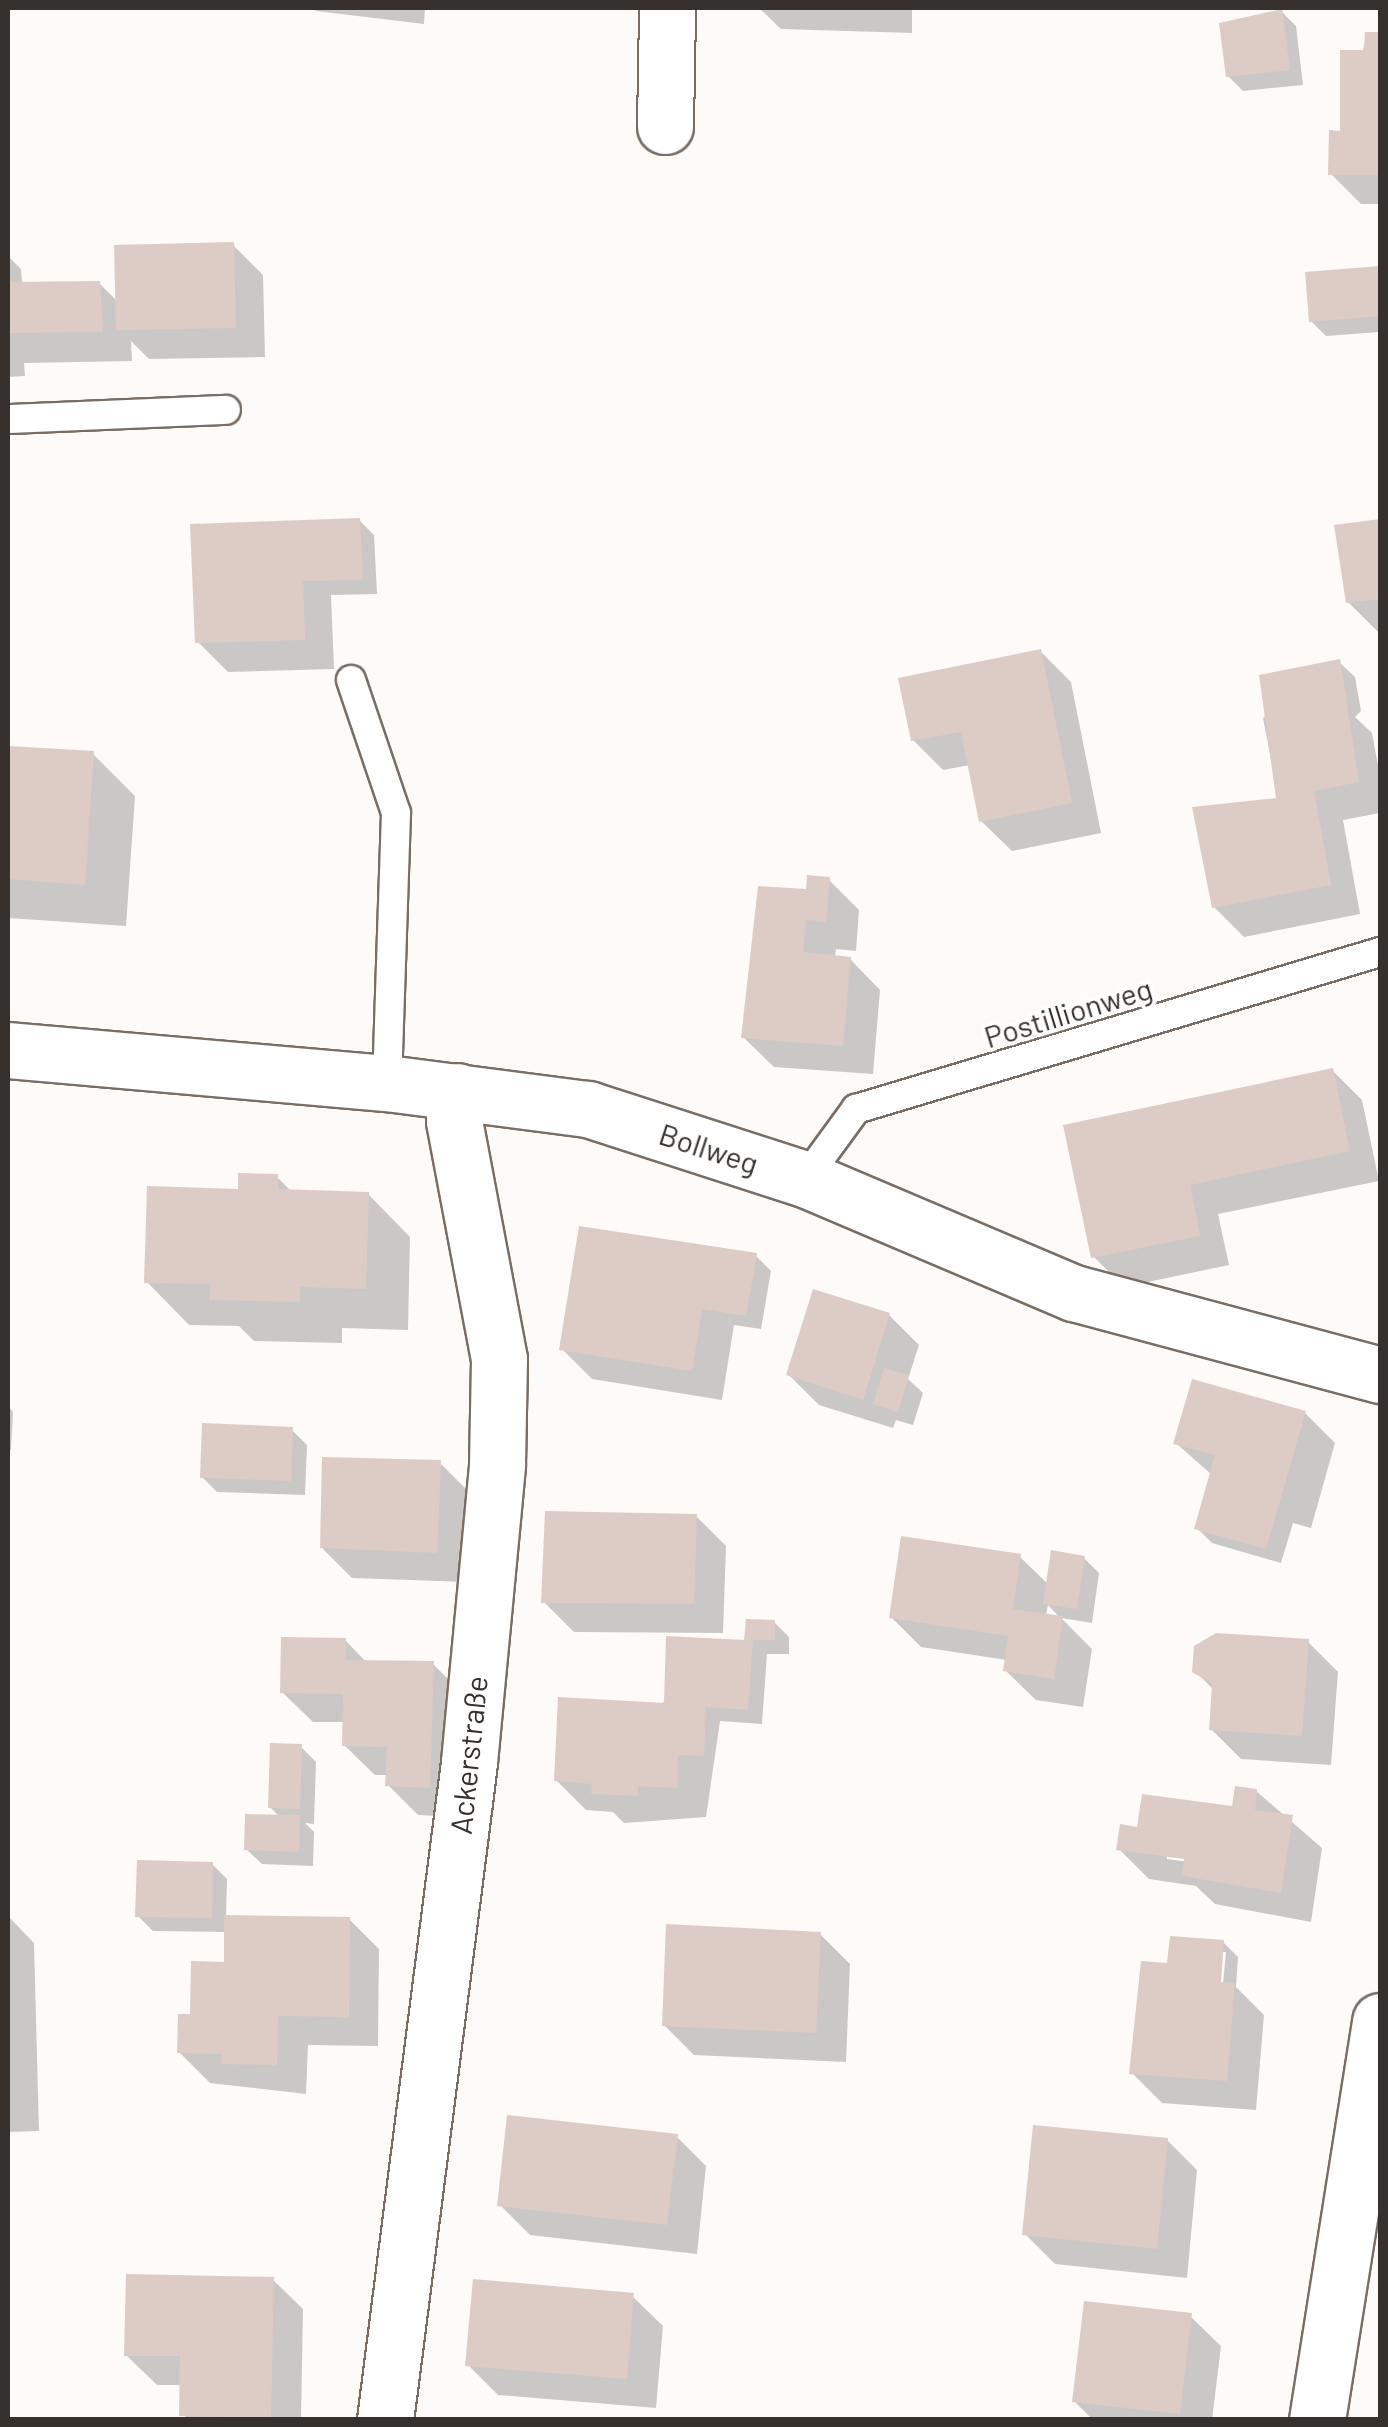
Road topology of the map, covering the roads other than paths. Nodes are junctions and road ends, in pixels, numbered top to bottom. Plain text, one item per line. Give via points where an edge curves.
1 (666, 8) edge
2 (665, 126) dead end
3 (226, 410) dead end
4 (8, 419) edge
5 (351, 680) dead end
6 (1380, 952) edge
7 (8, 1050) edge
8 (387, 1083) junction
9 (457, 1090) junction
10 (805, 1179) junction
11 (1380, 1375) edge
12 (1380, 2021) edge
13 (385, 2420) edge
14 (1317, 2420) edge

1 - 2 street
3 - 4 lane
5 - 8 lane via 396,813
6 - 10 lane, Postillionweg via 856,1109
7 - 8 street, Bollweg
8 - 9 street, Bollweg
9 - 10 street, Bollweg via 588,1109
9 - 13 street, Ackerstraße via 454,1121 500,1359 497,1464 469,1762
10 - 11 street, Bollweg via 1074,1294
12 - 14 street

